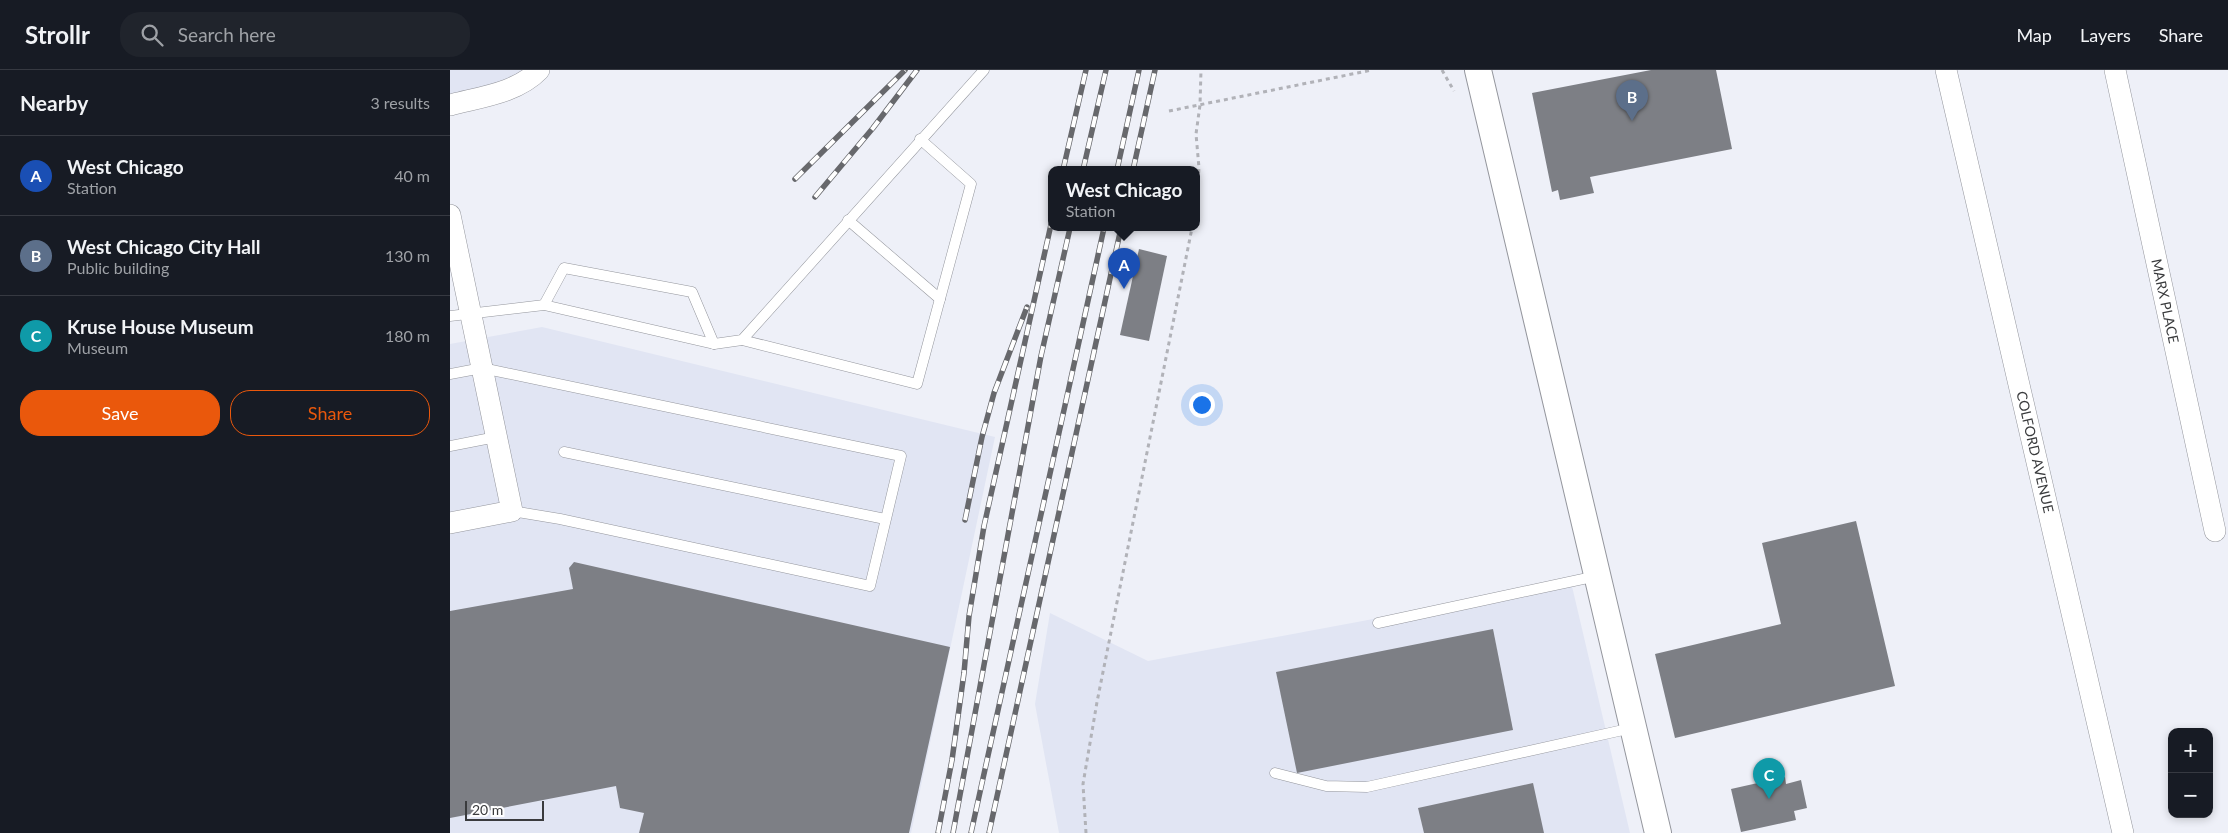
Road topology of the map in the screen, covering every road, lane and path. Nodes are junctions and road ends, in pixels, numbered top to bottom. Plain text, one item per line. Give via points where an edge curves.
1 (539, 70) edge
2 (984, 70) edge
3 (1201, 70) edge
4 (1372, 70) edge
5 (1478, 70) edge
6 (1946, 70) edge
7 (2115, 70) edge
8 (450, 105) edge
9 (1200, 105) junction
10 (1168, 111) dead end
11 (920, 140) junction
12 (1198, 166) edge
13 (450, 215) edge
14 (848, 220) junction
15 (1191, 231) edge
16 (940, 299) junction
17 (544, 305) junction
18 (471, 312) junction
19 (450, 316) edge
20 (742, 340) junction
21 (714, 344) junction
22 (482, 368) junction
23 (450, 374) edge
24 (496, 437) junction
25 (450, 446) edge
26 (564, 452) dead end
27 (512, 511) junction
28 (886, 519) junction
29 (450, 523) edge
30 (2215, 531) dead end
31 (1597, 576) junction
32 (1378, 623) dead end
33 (1633, 727) junction
34 (1275, 773) dead end
35 (1086, 833) edge
36 (1658, 833) edge
37 (2123, 833) edge

1 - 8 street via 515,88
2 - 11 lane
3 - 9 path
4 - 9 path
5 - 31 street
6 - 37 street, COLFORD AVENUE
7 - 30 street, MARX PLACE
9 - 10 path
9 - 12 path via 1196,134
11 - 14 lane
11 - 16 lane via 971,184
13 - 18 street
14 - 16 lane
14 - 20 lane
15 - 35 path via 1095,711 1083,784
16 - 20 lane via 917,384
17 - 18 lane
17 - 21 lane
17 - 21 lane via 564,268 692,292
18 - 19 lane
18 - 22 street
20 - 21 lane
22 - 23 lane
22 - 24 street
22 - 28 lane via 901,456
24 - 25 lane
24 - 27 street
26 - 28 lane
27 - 28 lane via 870,586
27 - 29 street
31 - 32 lane
31 - 33 street
33 - 34 lane via 1367,787 1326,786
33 - 36 street

